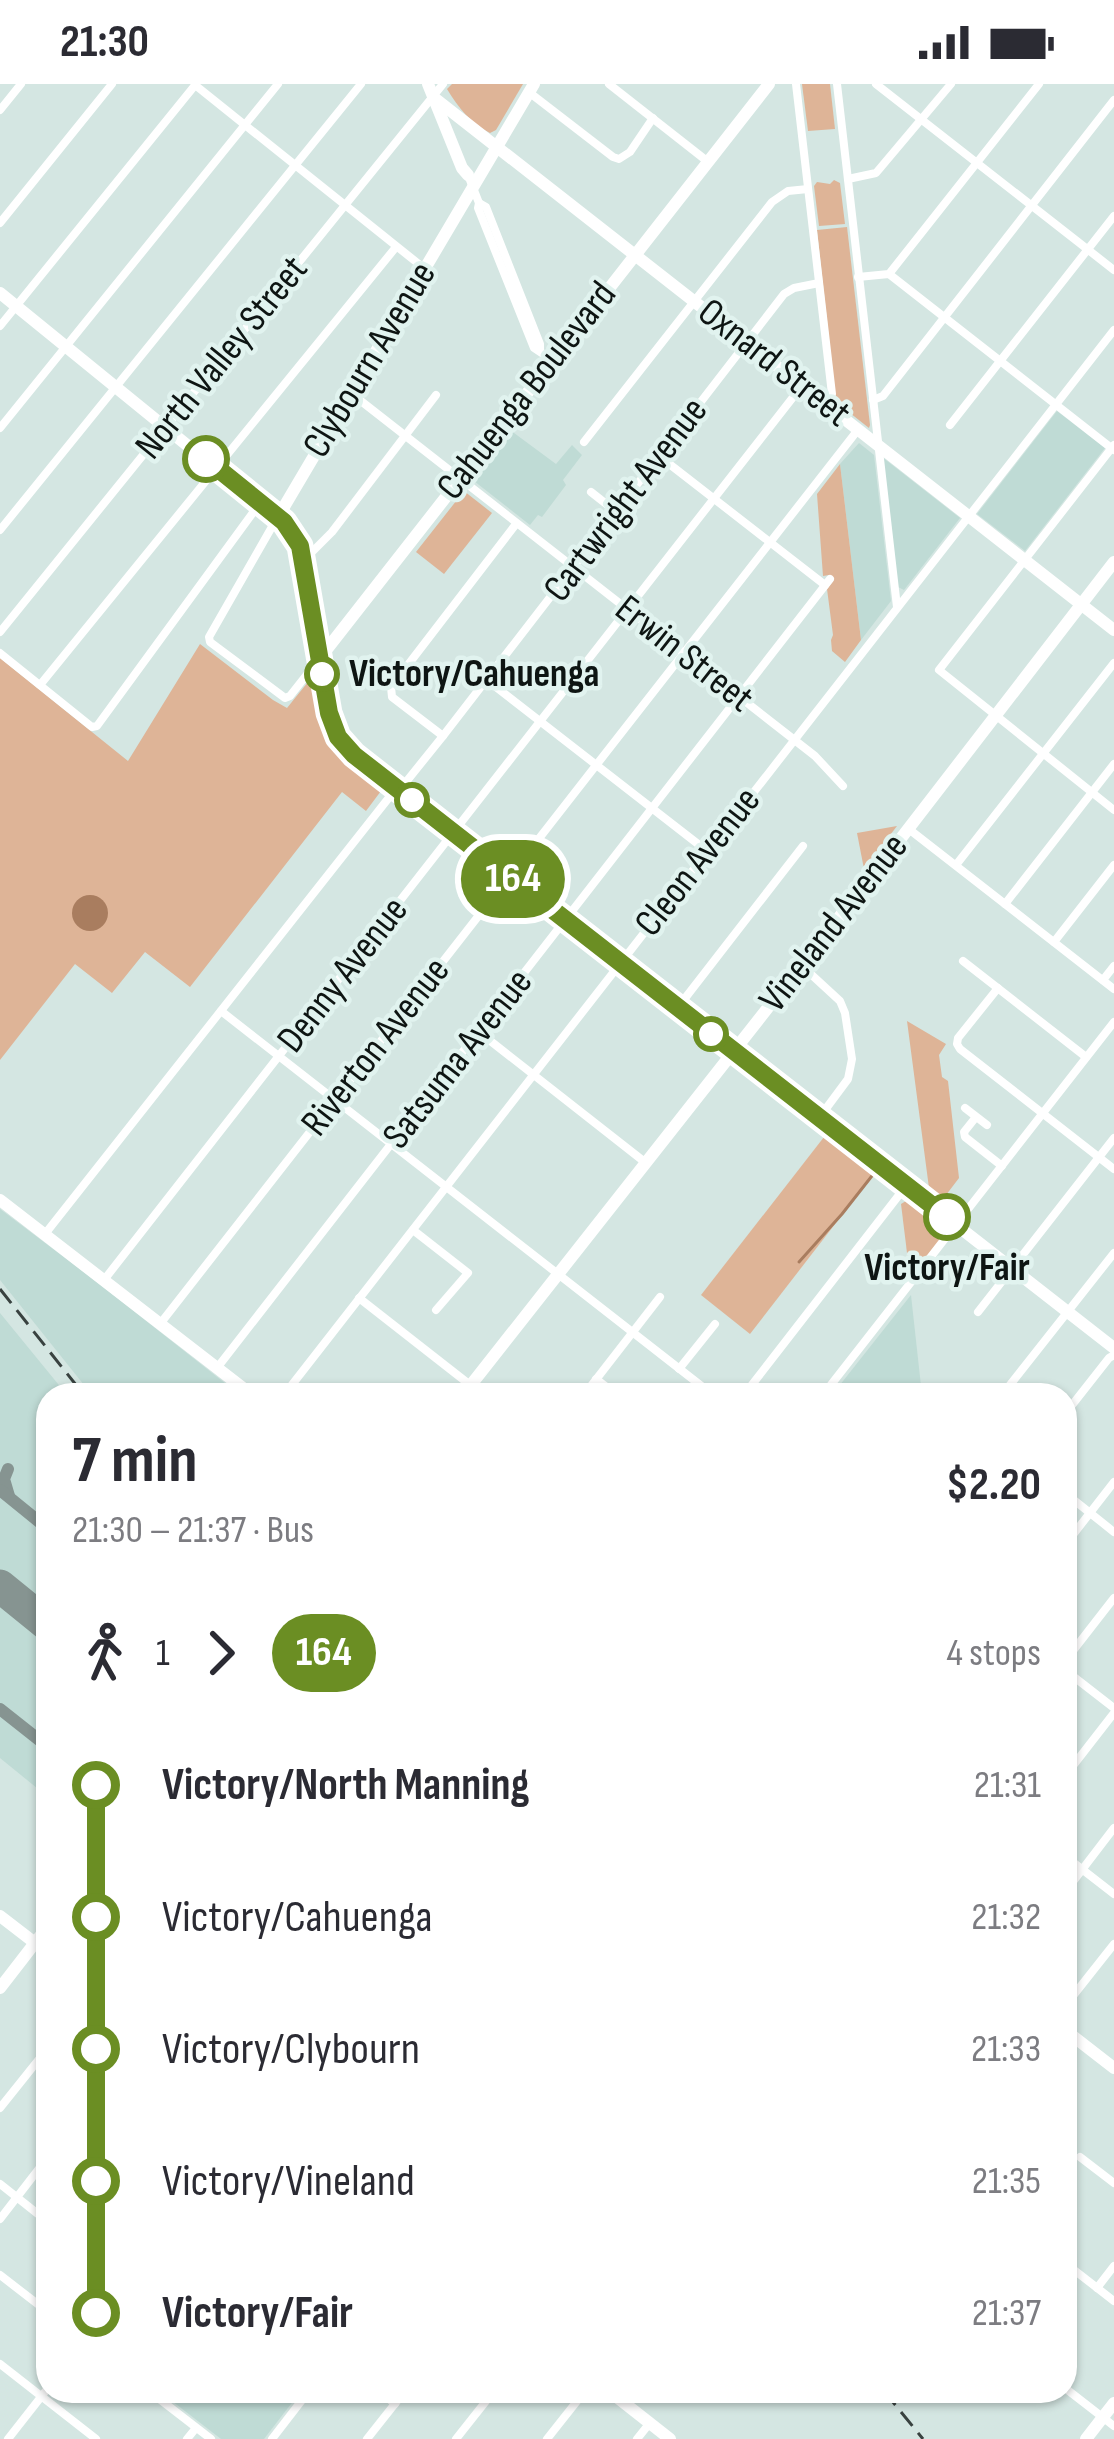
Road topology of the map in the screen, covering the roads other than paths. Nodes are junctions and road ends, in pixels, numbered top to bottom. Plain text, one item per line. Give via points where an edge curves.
1 (21, 84) edge
2 (112, 84) edge
3 (195, 84) edge
4 (278, 84) edge
5 (361, 84) edge
6 (609, 84) edge
7 (769, 84) edge
8 (796, 84) edge
9 (837, 84) edge
10 (876, 84) edge
11 (951, 84) edge
12 (1039, 84) edge
13 (436, 87) edge
14 (531, 88) edge
15 (1114, 100) edge
16 (447, 108) junction
17 (0, 110) edge
18 (653, 118) junction
19 (920, 118) junction
20 (245, 125) junction
21 (496, 147) junction
22 (708, 161) junction
23 (976, 163) junction
24 (295, 166) junction
25 (848, 178) junction
26 (470, 182) junction
27 (808, 189) junction
28 (345, 206) junction
29 (1032, 206) junction
30 (1114, 216) edge
31 (0, 223) edge
32 (396, 247) junction
33 (1088, 250) junction
34 (635, 256) junction
35 (425, 269) junction
36 (1114, 270) edge
37 (889, 274) junction
38 (858, 277) junction
39 (819, 283) junction
40 (0, 293) edge
41 (694, 301) junction
42 (16, 306) junction
43 (945, 317) junction
44 (0, 326) edge
45 (1114, 331) edge
46 (747, 342) junction
47 (66, 346) junction
48 (552, 360) junction
49 (1000, 361) junction
50 (116, 386) junction
51 (802, 386) junction
52 (350, 394) junction
53 (436, 395) dead end
54 (873, 400) junction
55 (825, 403) junction
56 (1057, 405) junction
57 (950, 425) dead end
58 (166, 427) junction
59 (0, 428) edge
60 (858, 429) junction
61 (406, 436) junction
62 (584, 442) dead end
63 (877, 445) junction
64 (1113, 448) edge
65 (659, 455) junction
66 (217, 468) junction
67 (460, 479) junction
68 (591, 492) dead end
69 (715, 498) junction
70 (260, 502) junction
71 (616, 511) junction
72 (969, 516) junction
73 (278, 517) junction
74 (516, 524) junction
75 (0, 530) edge
76 (771, 542) junction
77 (304, 560) junction
78 (1025, 560) junction
79 (1114, 562) edge
80 (573, 567) junction
81 (1081, 604) junction
82 (897, 607) junction
83 (628, 610) junction
84 (1114, 630) edge
85 (0, 632) edge
86 (316, 633) junction
87 (334, 639) junction
88 (0, 652) edge
89 (683, 654) junction
90 (320, 658) junction
91 (1114, 664) edge
92 (487, 680) junction
93 (40, 685) junction
94 (738, 697) junction
95 (285, 698) joint
96 (994, 716) junction
97 (541, 722) junction
98 (443, 736) junction
99 (793, 740) junction
100 (1043, 754) junction
101 (1114, 764) edge
102 (597, 765) junction
103 (843, 786) dead end
104 (398, 789) junction
105 (1092, 792) junction
106 (652, 809) junction
107 (1114, 810) edge
108 (908, 829) junction
109 (454, 833) junction
110 (803, 846) dead end
111 (707, 851) junction
112 (956, 865) junction
113 (1114, 866) edge
114 (510, 877) junction
115 (1005, 904) junction
116 (566, 921) junction
117 (1054, 942) junction
118 (962, 961) dead end
119 (620, 964) junction
120 (801, 965) junction
121 (1114, 966) edge
122 (1103, 980) junction
123 (998, 988) junction
124 (1114, 989) edge
125 (677, 1008) junction
126 (221, 1011) junction
127 (1114, 1022) edge
128 (478, 1032) junction
129 (733, 1052) junction
130 (279, 1057) junction
131 (1086, 1058) junction
132 (533, 1075) junction
133 (335, 1100) junction
134 (965, 1108) dead end
135 (1043, 1113) junction
136 (976, 1117) junction
137 (819, 1118) junction
138 (987, 1125) dead end
139 (1114, 1138) edge
140 (392, 1144) junction
141 (1099, 1157) junction
142 (646, 1163) junction
143 (1002, 1166) junction
144 (1114, 1169) edge
145 (906, 1186) junction
146 (446, 1187) junction
147 (0, 1200) edge
148 (956, 1225) junction
149 (413, 1230) junction
150 (45, 1234) junction
151 (1114, 1253) edge
152 (1012, 1269) junction
153 (559, 1275) junction
154 (104, 1280) junction
155 (359, 1298) junction
156 (660, 1298) dead end
157 (436, 1310) dead end
158 (977, 1312) dead end
159 (1067, 1312) junction
160 (160, 1324) junction
161 (715, 1324) dead end
162 (633, 1333) junction
163 (1114, 1352) edge
164 (217, 1367) junction
165 (679, 1369) junction
166 (596, 1379) junction
167 (237, 1383) edge
168 (293, 1383) edge
169 (459, 1383) edge
170 (473, 1383) edge
171 (593, 1383) edge
172 (601, 1383) edge
173 (697, 1383) edge
174 (753, 1383) edge
175 (833, 1383) edge
176 (1012, 1383) edge
177 (1077, 1398) edge
178 (1114, 1482) edge
179 (1077, 1503) edge
180 (1090, 1513) junction
181 (1077, 1530) edge
182 (1114, 1532) edge
183 (1114, 1598) edge
184 (1077, 1649) edge
185 (1077, 1677) edge
186 (1114, 1711) edge
187 (1077, 1760) edge
188 (1114, 1828) edge
189 (1077, 1865) edge
190 (1082, 1869) junction
191 (1077, 1876) edge
192 (1114, 1894) edge
193 (0, 1916) edge
194 (35, 1943) joint
195 (1114, 1943) edge
196 (0, 1988) edge
197 (1077, 1991) edge
198 (1077, 2039) edge
199 (36, 2063) edge
200 (1112, 2064) edge
201 (0, 2108) edge
202 (1081, 2157) dead end
203 (36, 2173) edge
204 (1114, 2183) edge
205 (0, 2184) edge
206 (17, 2198) junction
207 (36, 2213) edge
208 (0, 2218) edge
209 (1114, 2266) edge
210 (1077, 2272) edge
211 (0, 2275) edge
212 (1097, 2288) junction
213 (1114, 2301) edge
214 (36, 2303) edge
215 (0, 2364) edge
216 (36, 2386) edge
217 (1077, 2397) edge
218 (36, 2403) edge
219 (57, 2403) edge
220 (164, 2403) edge
221 (300, 2403) edge
222 (484, 2403) edge
223 (576, 2403) edge
224 (624, 2403) edge
225 (1114, 2403) edge
226 (395, 2404) edge
227 (1108, 2422) edge
228 (650, 2423) junction
229 (196, 2428) junction
230 (8, 2439) edge
231 (96, 2439) edge
232 (187, 2439) edge
233 (211, 2439) edge
234 (272, 2439) edge
235 (367, 2439) edge
236 (456, 2439) edge
237 (547, 2439) edge
238 (637, 2439) edge
239 (670, 2439) edge
240 (1086, 2439) edge

1 - 17 street
2 - 31 street
3 - 20 street
3 - 42 street
4 - 20 street
5 - 24 street
6 - 18 street
7 - 22 main road, Cahuenga Boulevard
8 - 27 street
9 - 25 street
10 - 19 street
11 - 19 street
12 - 23 street
13 - 16 main road
13 - 26 main road
13 - 28 street, North Valley Street
14 - 18 street via 613,158 629,152
14 - 21 main road, Clybourn Avenue
15 - 29 street
16 - 21 main road, Oxnard Street
16 - 26 main road
18 - 22 street
19 - 23 street
19 - 25 street via 876,173
20 - 24 street
20 - 47 street
21 - 26 main road, Clybourn Avenue
21 - 34 main road, Oxnard Street
22 - 34 main road, Cahuenga Boulevard
23 - 29 street
23 - 37 street
24 - 28 street
24 - 50 street
25 - 38 street
26 - 35 main road, Clybourn Avenue
26 - 48 street via 540,350
27 - 39 street
27 - 41 street via 772,202
28 - 32 street
28 - 58 street, North Valley Street
29 - 33 street
29 - 43 street
30 - 33 street
32 - 35 street
32 - 66 street
33 - 36 street
33 - 49 street
34 - 41 main road, Oxnard Street
34 - 48 main road, Cahuenga Boulevard
35 - 52 main road, Clybourn Avenue
37 - 38 street
37 - 43 street
38 - 54 street
39 - 46 street, Cartwright Avenue via 790,289
39 - 55 street via 832,394
40 - 42 main road
41 - 46 main road, Oxnard Street
41 - 62 street
42 - 44 street
42 - 47 main road
43 - 49 street
43 - 54 street
45 - 56 street, Cleon Avenue
46 - 51 main road, Oxnard Street
46 - 65 street, Cartwright Avenue
47 - 50 main road
47 - 59 street
48 - 67 main road, Cahuenga Boulevard
49 - 56 street
49 - 57 street
50 - 58 main road
50 - 75 street
51 - 55 main road, Oxnard Street
51 - 69 street, Denny Avenue
52 - 61 street, Erwin Street
52 - 73 main road, Clybourn Avenue
53 - 61 street
54 - 63 street
55 - 60 main road, Oxnard Street
56 - 64 street
56 - 72 street, Cleon Avenue
58 - 66 main road
58 - 85 street, North Valley Street
60 - 63 main road, Oxnard Street
60 - 76 street, Riverton Avenue
61 - 67 street, Erwin Street
61 - 77 street
63 - 72 main road, Oxnard Street
63 - 82 street
64 - 78 street
65 - 69 street
65 - 71 street, Cartwright Avenue
66 - 70 main road
66 - 93 street
67 - 74 street, Erwin Street
67 - 87 main road, Cahuenga Boulevard
68 - 71 street
69 - 76 street
69 - 83 street, Denny Avenue
70 - 73 main road
70 - 93 street via 95,727
71 - 80 street, Cartwright Avenue
72 - 78 main road, Oxnard Street
72 - 82 street, Cleon Avenue
73 - 77 main road
73 - 95 street, Clybourn Avenue via 209,638
74 - 80 street, Erwin Street
74 - 98 street via 392,687 392,697
76 - 89 street, Riverton Avenue
76 - 94 street, Satsuma Avenue via 827,582
77 - 86 main road
78 - 81 main road, Oxnard Street
78 - 96 street via 939,670
79 - 81 main road, Vineland Avenue
80 - 83 street, Erwin Street
80 - 92 street, Cartwright Avenue
81 - 84 main road, Oxnard Street
81 - 96 main road, Vineland Avenue
82 - 99 street, Cleon Avenue
83 - 89 street, Erwin Street
83 - 97 street, Denny Avenue
86 - 87 main road
86 - 90 main road
87 - 90 main road, Cahuenga Boulevard
88 - 93 street
89 - 94 street, Erwin Street
89 - 102 street, Riverton Avenue
90 - 95 street, Cahuenga Boulevard
90 - 104 main road via 338,737
91 - 100 street
92 - 97 street
92 - 98 street, Cartwright Avenue
94 - 99 street, Erwin Street
94 - 106 street, Satsuma Avenue
96 - 100 street
96 - 108 main road, Vineland Avenue
97 - 102 street
97 - 109 street, Denny Avenue
98 - 104 street, Cartwright Avenue
99 - 103 street, Erwin Street
99 - 111 street, Cleon Avenue
100 - 105 street
100 - 112 street
101 - 105 street
102 - 106 street
102 - 114 street, Riverton Avenue
104 - 109 main road
104 - 126 street
105 - 107 street
105 - 115 street
106 - 111 street
106 - 116 street, Satsuma Avenue
108 - 112 street
108 - 120 main road, Vineland Avenue
109 - 114 main road
109 - 130 street, Denny Avenue
110 - 125 street
111 - 119 street, Cleon Avenue
112 - 115 street
113 - 117 street
114 - 116 main road
114 - 133 street, Riverton Avenue
115 - 117 street
116 - 119 main road
116 - 128 street, Satsuma Avenue
117 - 122 street
118 - 123 street
119 - 125 main road
119 - 132 street, Cleon Avenue
120 - 129 main road, Vineland Avenue
120 - 137 street via 840,1001 852,1059 848,1079
121 - 122 street
122 - 124 street
123 - 131 street
123 - 135 street via 957,1044
125 - 129 main road
126 - 130 street
126 - 150 street
127 - 131 street
128 - 132 street
128 - 140 street, Satsuma Avenue
129 - 137 main road
129 - 142 main road, Vineland Avenue
130 - 133 street
130 - 154 street, Denny Avenue
131 - 135 street
132 - 142 street
132 - 146 street, Cleon Avenue
133 - 140 street
133 - 160 street, Riverton Avenue
134 - 136 street
135 - 141 street
135 - 143 street
136 - 138 street
136 - 143 street via 964,1137
137 - 145 main road
139 - 141 street
140 - 146 street
140 - 164 street, Satsuma Avenue
141 - 144 street
141 - 152 street
142 - 153 main road, Vineland Avenue
143 - 148 street
145 - 148 main road
145 - 174 street
146 - 149 street, Cleon Avenue
146 - 153 street
147 - 150 main road
148 - 152 main road
148 - 175 street
149 - 155 street, Cleon Avenue
149 - 157 street via 468,1273
150 - 154 main road
151 - 159 street
152 - 158 street
152 - 159 main road
153 - 162 street
153 - 170 main road, Vineland Avenue
154 - 160 main road
155 - 168 street, Cleon Avenue
155 - 169 street
156 - 162 street
159 - 163 main road
159 - 176 street
160 - 164 main road
161 - 165 street
162 - 165 street
162 - 166 street
163 - 177 street
164 - 167 main road
165 - 173 street
166 - 171 street
166 - 172 street
178 - 180 street
179 - 180 street
180 - 181 street
180 - 182 street
183 - 184 street
185 - 186 street
186 - 187 street
188 - 190 street
189 - 190 street
190 - 191 street
190 - 192 street
193 - 194 main road
194 - 196 main road
195 - 197 street
198 - 200 main road
199 - 201 street
202 - 204 street
203 - 206 street
205 - 206 street
206 - 207 street
206 - 208 street
209 - 212 street
210 - 212 street
211 - 214 street
212 - 213 street
215 - 216 street
217 - 227 street
218 - 230 street
219 - 231 street
220 - 229 street
221 - 234 street
222 - 236 street
223 - 237 street
224 - 228 main road
225 - 227 main road
226 - 235 street
227 - 240 main road
228 - 238 street
228 - 239 main road
229 - 232 street
229 - 233 street

